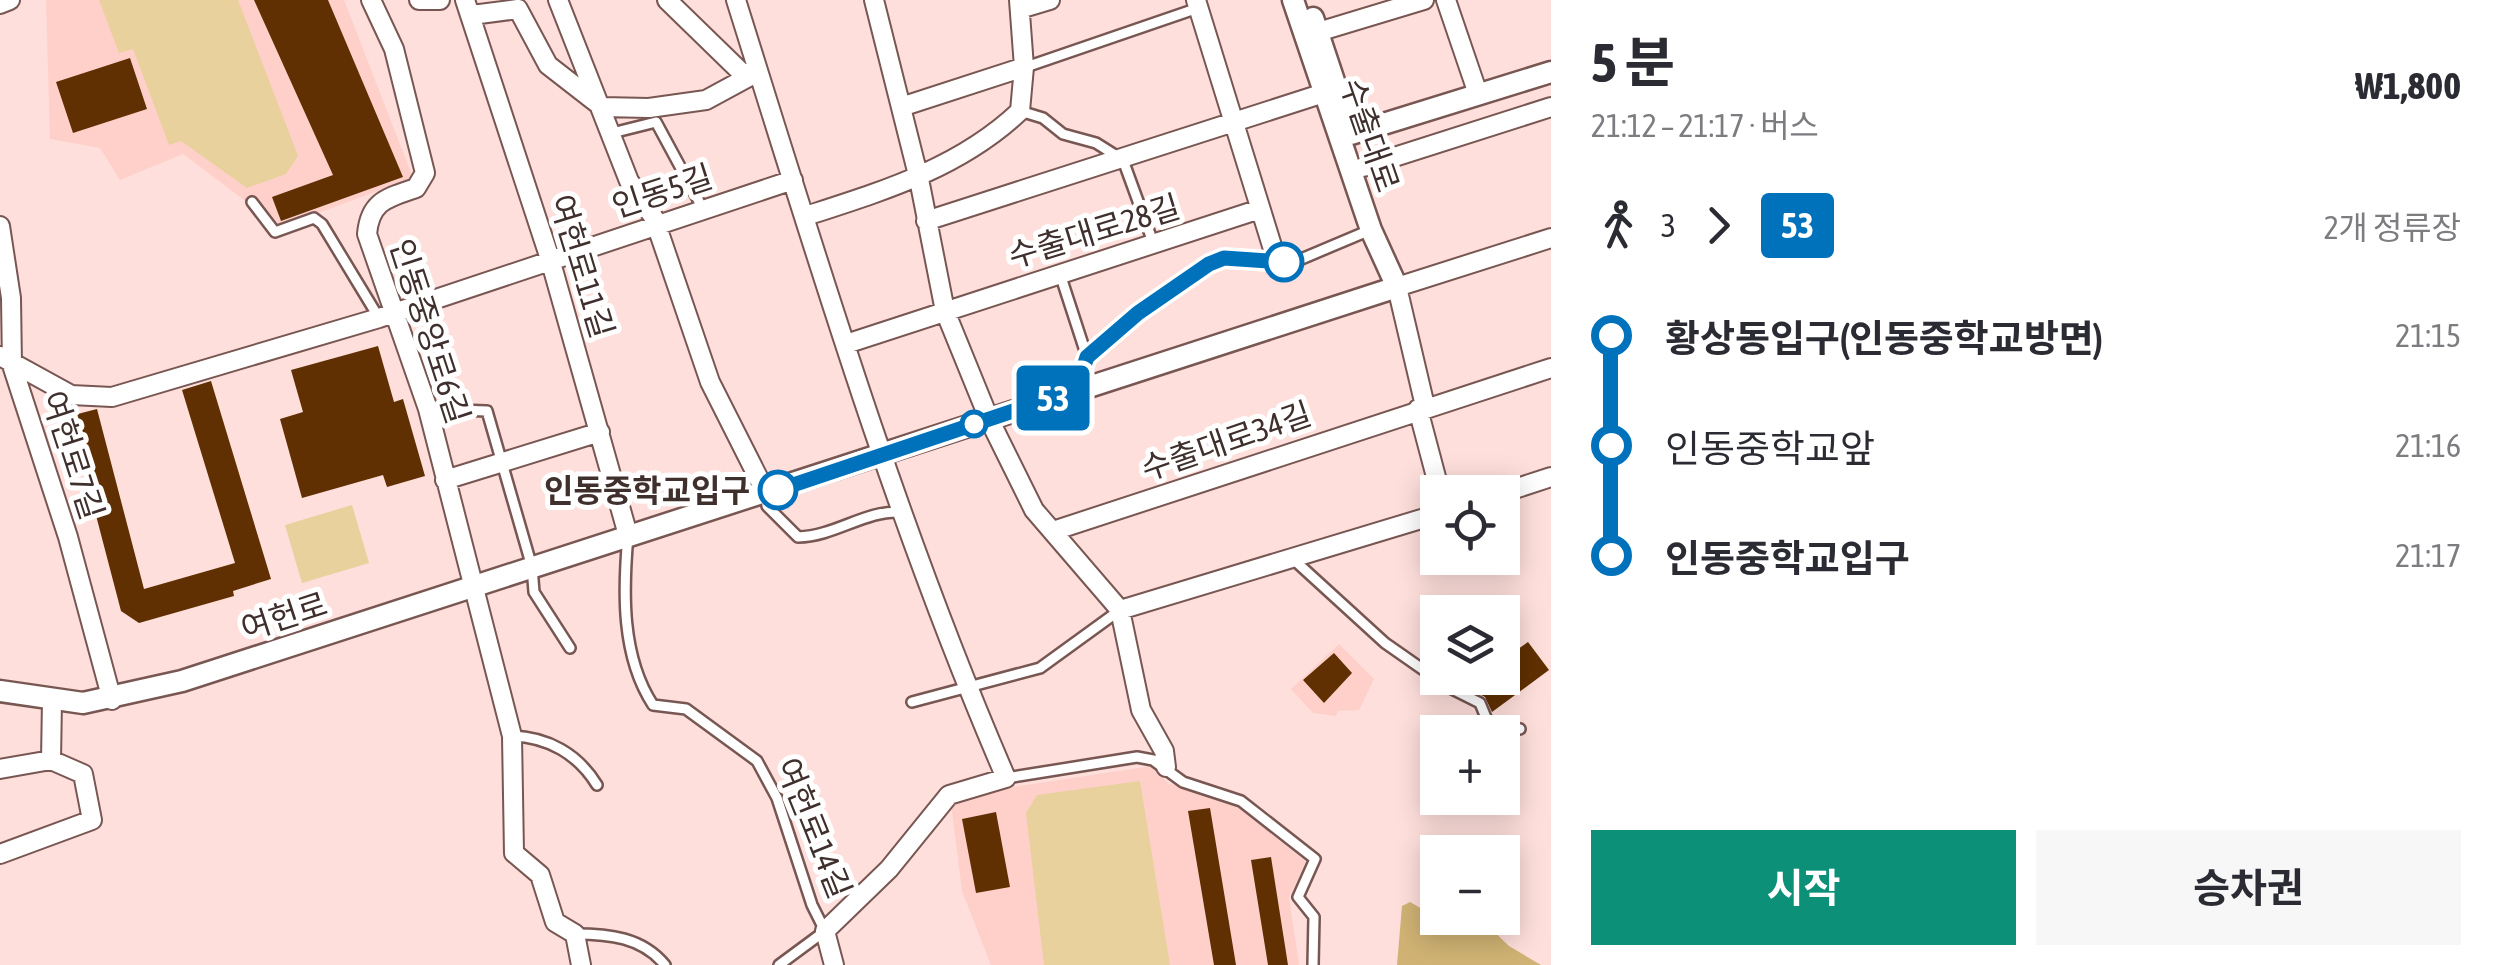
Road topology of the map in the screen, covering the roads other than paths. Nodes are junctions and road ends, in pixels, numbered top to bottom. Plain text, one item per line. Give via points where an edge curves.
1 (10, 0) edge
2 (371, 0) edge
3 (420, 0) edge
4 (440, 0) edge
5 (558, 0) edge
6 (667, 0) edge
7 (736, 0) edge
8 (874, 0) edge
9 (1050, 0) edge
10 (1292, 0) edge
11 (1307, 0) edge
12 (1446, 0) edge
13 (1414, 1) edge
14 (0, 4) edge
15 (1019, 4) edge
16 (1197, 4) edge
17 (468, 8) edge
18 (1318, 32) junction
19 (1024, 67) junction
20 (1551, 72) edge
21 (757, 75) junction
22 (1324, 93) junction
23 (1478, 94) junction
24 (901, 106) junction
25 (602, 107) junction
26 (1551, 107) edge
27 (1020, 111) junction
28 (1234, 124) junction
29 (612, 133) junction
30 (1351, 134) junction
31 (1122, 160) junction
32 (1363, 168) junction
33 (919, 179) junction
34 (793, 180) junction
35 (252, 202) dead end
36 (702, 208) junction
37 (1260, 209) junction
38 (806, 216) junction
39 (926, 221) junction
40 (656, 224) junction
41 (0, 226) edge
42 (1371, 230) junction
43 (1551, 238) edge
44 (1154, 245) junction
45 (550, 259) junction
46 (1277, 262) junction
47 (1059, 271) junction
48 (1397, 287) junction
49 (945, 312) junction
50 (387, 314) junction
51 (846, 344) junction
52 (1087, 357) junction
53 (4, 366) edge
54 (1551, 368) edge
55 (1076, 390) junction
56 (1422, 408) junction
57 (428, 409) junction
58 (988, 419) junction
59 (600, 432) junction
60 (882, 455) junction
61 (502, 463) junction
62 (1436, 475) edge
63 (1551, 477) edge
64 (446, 480) junction
65 (1520, 487) edge
66 (766, 494) junction
67 (904, 512) junction
68 (1420, 520) edge
69 (1053, 531) junction
70 (628, 536) junction
71 (1293, 559) junction
72 (532, 566) junction
73 (471, 585) junction
74 (1120, 610) junction
75 (570, 648) dead end
76 (968, 688) junction
77 (0, 691) edge
78 (52, 700) junction
79 (112, 700) junction
80 (912, 702) dead end
81 (1485, 715) edge
82 (512, 736) junction
83 (51, 760) junction
84 (1166, 766) junction
85 (0, 769) edge
86 (1006, 778) junction
87 (597, 785) dead end
88 (2, 847) edge
89 (825, 931) junction
90 (575, 934) junction
91 (581, 965) edge
92 (665, 965) edge
93 (779, 965) edge
94 (834, 965) edge
95 (1313, 965) edge

1 - 14 street
2 - 50 street, 인동중앙로6길 via 394,49 424,172 416,188 369,212 367,234
3 - 4 street
5 - 25 street
6 - 21 street via 741,72
7 - 21 street
8 - 24 street
9 - 15 street
10 - 22 street, 수출대로
11 - 18 street, 수출대로
12 - 23 street
13 - 18 street
15 - 19 street
16 - 19 lane
16 - 28 street
17 - 25 street, 여헌로11길 via 518,9 548,64
17 - 45 street, 여헌로11길
18 - 30 street, 수출대로
19 - 24 street
19 - 27 street
20 - 23 street
21 - 25 street via 706,100
21 - 34 street
22 - 28 street, 수출대로28길
22 - 42 street, 수출대로
23 - 30 street
24 - 33 street
25 - 29 street
26 - 32 street
27 - 31 lane, 수출대로28길
27 - 33 street
28 - 31 street, 수출대로28길
28 - 37 street
29 - 36 lane via 656,122
29 - 40 street
30 - 32 street, 수출대로
31 - 39 street, 수출대로28길
31 - 44 lane
32 - 48 street, 수출대로 via 1393,252
33 - 38 street
33 - 39 street
34 - 36 street, 인동5길
34 - 38 street
35 - 50 lane via 275,232 314,218 322,224
36 - 40 street, 인동5길
37 - 44 street, 수출대로28길
37 - 46 street
38 - 51 street
39 - 49 street
40 - 45 street, 인동5길
40 - 66 street via 710,382
41 - 53 street, 여헌로7길 via 11,298
42 - 46 lane
42 - 48 street, 수출대로
43 - 48 street
44 - 47 street, 수출대로28길
45 - 50 street, 인동5길
45 - 59 street, 여헌로11길
46 - 52 lane via 1218,259
47 - 49 street, 수출대로28길
47 - 52 lane
48 - 55 street, 여헌로
48 - 56 street, 수출대로
49 - 51 street, 수출대로28길
49 - 58 street
50 - 53 street, 인동5길 via 112,398 71,395
50 - 57 street, 인동중앙로6길
51 - 60 street
52 - 55 lane
53 - 79 street, 여헌로7길 via 68,537
54 - 56 street, 수출대로34길
55 - 58 street, 여헌로
56 - 62 street, 수출대로
56 - 69 street, 수출대로34길
57 - 61 lane via 487,411
57 - 64 street, 인동중앙로6길
58 - 60 street, 여헌로
58 - 69 street via 1034,510
59 - 61 street
59 - 70 street, 여헌로11길
60 - 66 street, 여헌로
60 - 67 street
61 - 64 street
61 - 72 lane
63 - 65 street
64 - 73 street, 인동중앙로6길
66 - 67 lane via 767,506 798,537 843,528 880,511
66 - 70 street, 여헌로
67 - 76 street
68 - 71 street
69 - 74 street
70 - 72 street, 여헌로
70 - 89 lane, 여헌로14길 via 623,610 654,705 686,709 757,760
71 - 74 street
71 - 81 lane via 1385,643 1480,704
72 - 73 street, 여헌로
72 - 75 lane via 534,592
73 - 79 street, 여헌로
73 - 82 street, 인동중앙로6길
74 - 76 lane via 1040,668
74 - 84 street via 1141,710
76 - 80 lane
76 - 86 street
77 - 78 street, 여헌로
78 - 79 street, 여헌로
78 - 83 street
82 - 87 lane via 536,736 564,752
82 - 90 street, 인동중앙로6길 via 514,853 540,875 555,922
83 - 85 street
83 - 88 street via 83,774 92,820
84 - 86 lane via 1138,757
84 - 95 lane via 1183,782 1240,801 1316,859 1298,897 1314,917
86 - 89 street, 여헌로14길 via 949,795
89 - 93 lane
89 - 94 street
90 - 91 street
90 - 92 lane via 614,934

